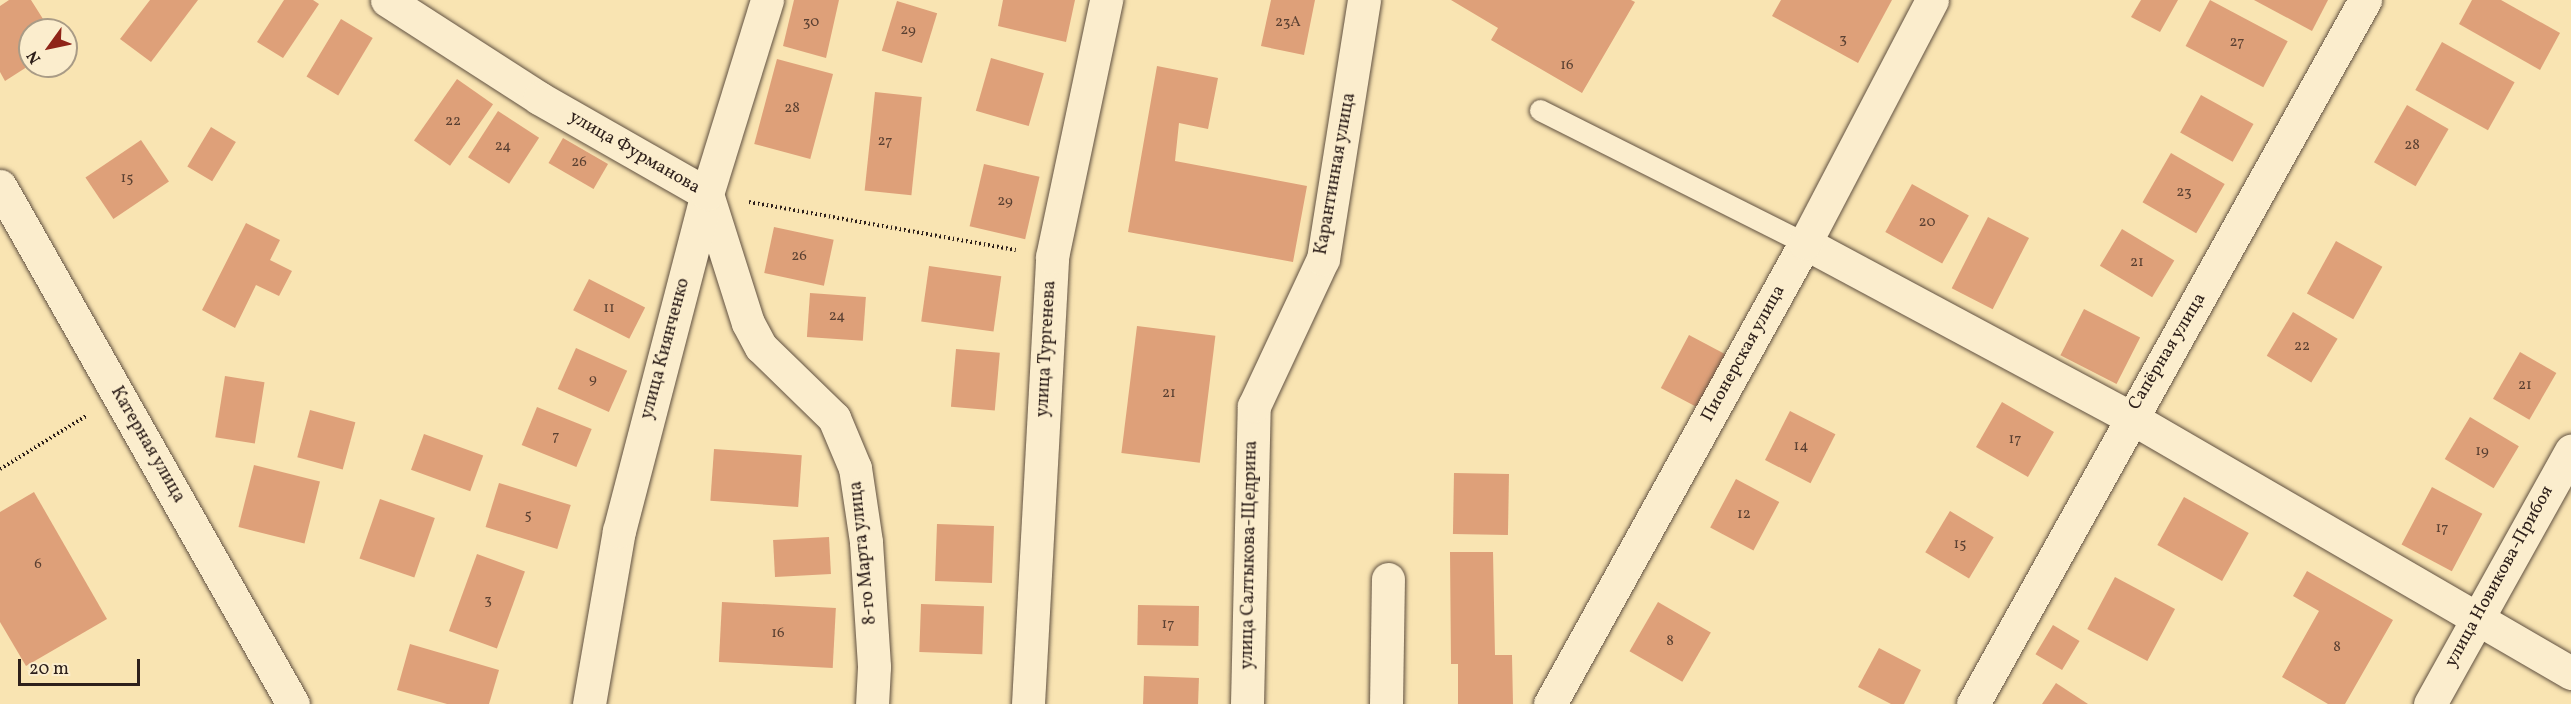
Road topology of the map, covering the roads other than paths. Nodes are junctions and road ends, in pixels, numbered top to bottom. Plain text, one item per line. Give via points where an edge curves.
1 (387, 0) edge
2 (767, 0) edge
3 (1106, 0) edge
4 (1364, 0) edge
5 (1932, 0) edge
6 (2365, 0) edge
7 (1540, 110) dead end
8 (0, 186) edge
9 (706, 194) junction
10 (1805, 243) junction
11 (1254, 406) joint
12 (2130, 417) junction
13 (2571, 451) edge
14 (1388, 579) dead end
15 (2476, 618) junction
16 (2571, 673) edge
17 (294, 704) edge
18 (589, 704) edge
19 (872, 704) edge
20 (1028, 704) edge
21 (1247, 704) edge
22 (1386, 704) edge
23 (1550, 704) edge
24 (1973, 704) edge
25 (2430, 704) edge

1 - 9 street, улица Фурманова via 539,98
2 - 9 street, улица Киянченко
3 - 20 street, улица Тургенева via 1052,256
4 - 11 street, Карантинная улица via 1323,259
5 - 10 street, Пионерская улица
6 - 12 street, Сапёрная улица via 2177,340
7 - 10 lane
8 - 17 street, Катерная улица
9 - 18 street, улица Киянченко via 619,531
9 - 19 street, 8-го Марта улица via 752,331 761,347 834,418 855,468 866,542 874,668
10 - 12 street
10 - 23 street, Пионерская улица
11 - 21 street, улица Салтыкова-Щедрина
12 - 15 street
12 - 24 street, Сапёрная улица
13 - 15 street, улица Новикова-Прибоя
14 - 22 street
15 - 16 street
15 - 25 street, улица Новикова-Прибоя

